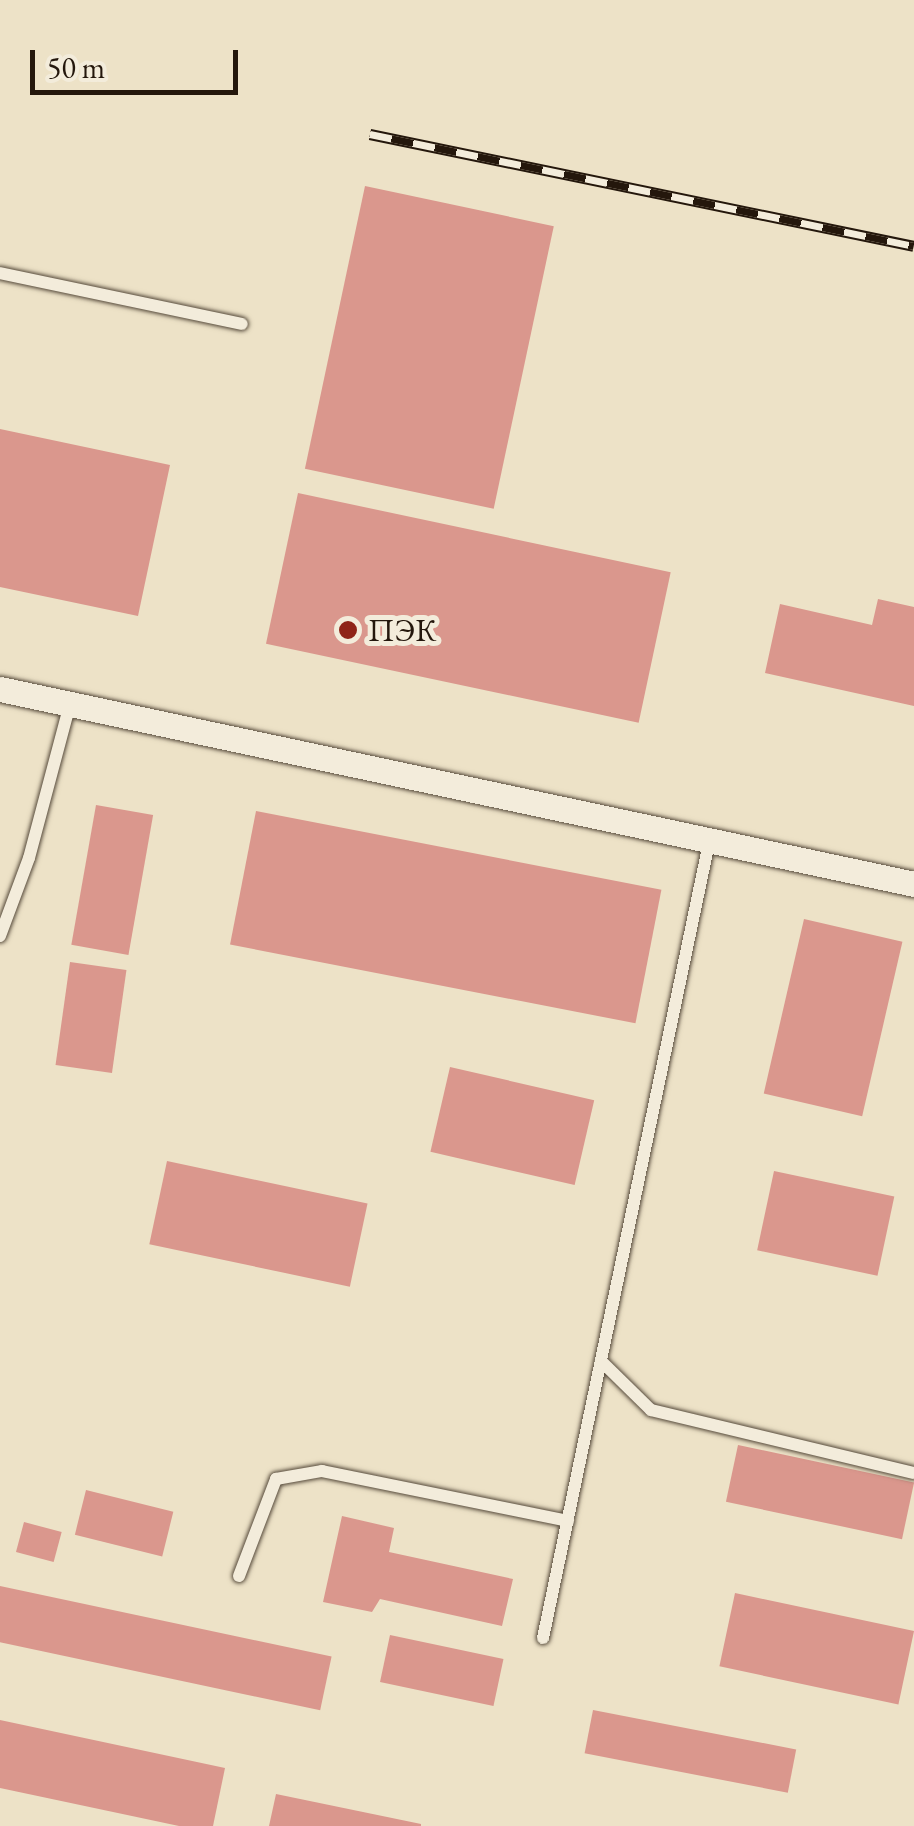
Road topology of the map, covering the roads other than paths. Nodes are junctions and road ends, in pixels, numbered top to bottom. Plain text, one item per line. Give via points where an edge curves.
1 (0, 273) edge
2 (242, 324) dead end
3 (0, 689) edge
4 (70, 704) junction
5 (710, 843) junction
6 (914, 884) edge
7 (0, 936) edge
8 (601, 1360) junction
9 (914, 1473) edge
10 (568, 1522) junction
11 (239, 1576) dead end
12 (543, 1638) dead end

1 - 2 lane
3 - 4 street
4 - 5 street
4 - 7 lane via 29,858
5 - 6 street
5 - 8 lane
8 - 9 lane via 651,1410
8 - 10 lane
10 - 11 lane via 322,1471 276,1479
10 - 12 lane

